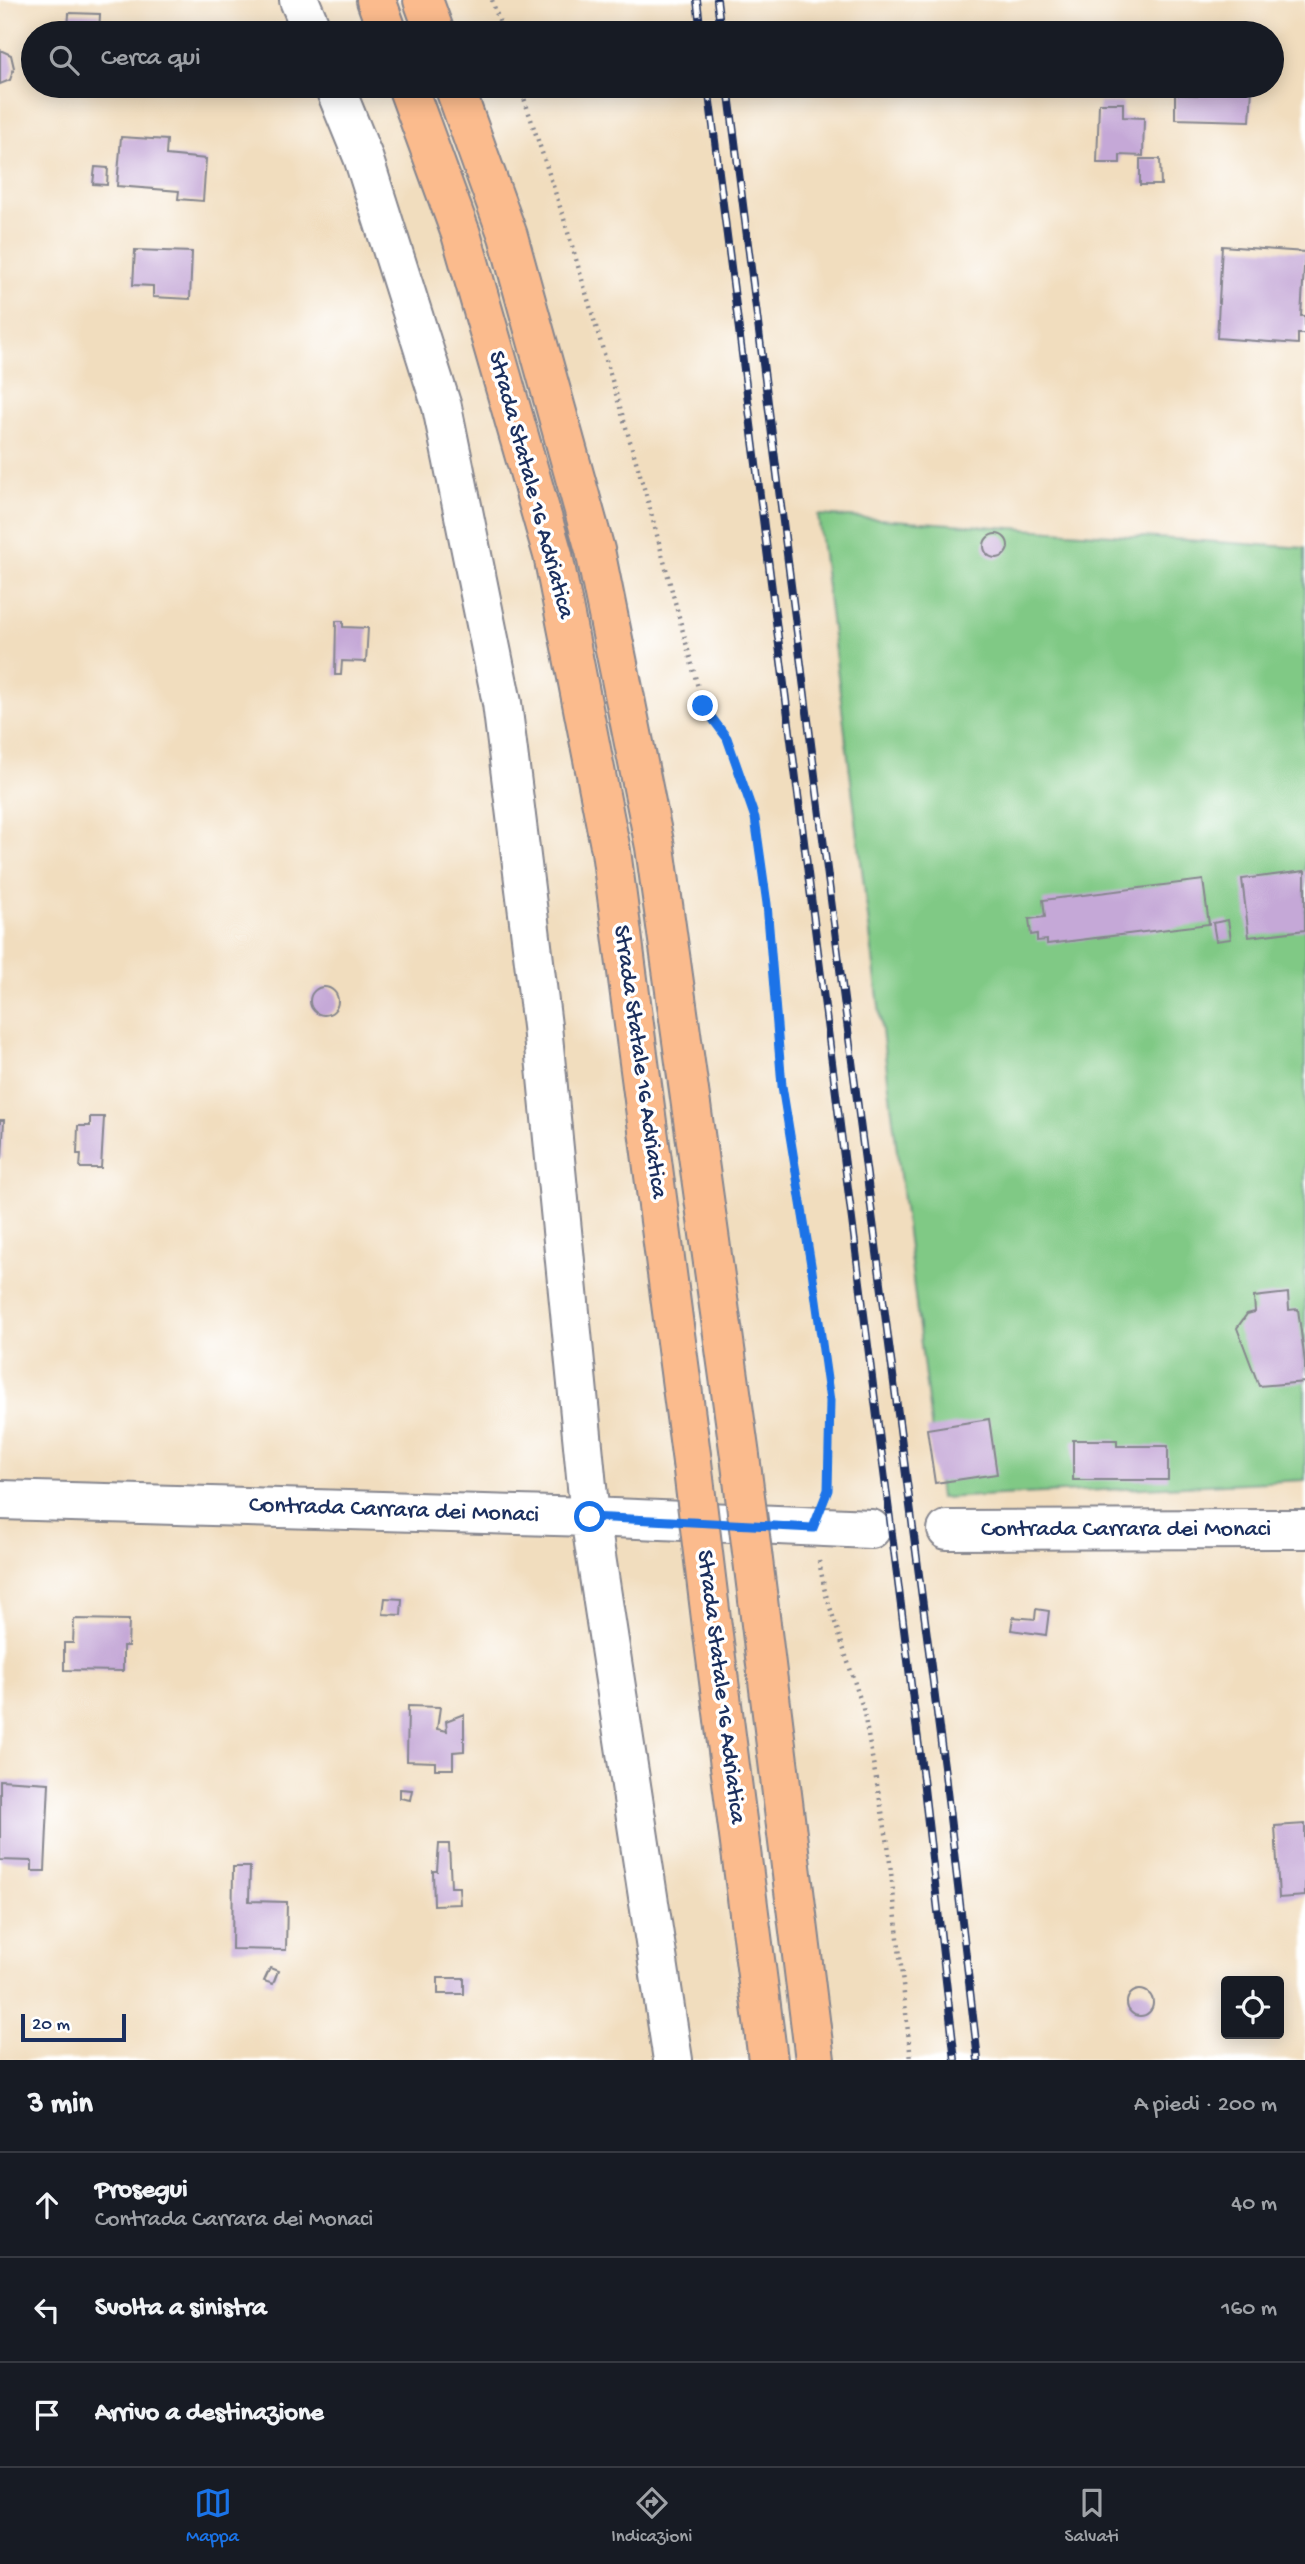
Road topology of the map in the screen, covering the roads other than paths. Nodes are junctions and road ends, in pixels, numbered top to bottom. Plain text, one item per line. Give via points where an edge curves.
1 (299, 0) edge
2 (376, 0) edge
3 (423, 0) edge
4 (308, 21) edge
5 (384, 21) edge
6 (431, 21) edge
7 (339, 98) edge
8 (411, 98) edge
9 (458, 98) edge
10 (0, 1500) edge
11 (590, 1517) junction
12 (871, 1529) dead end
13 (1305, 1529) edge
14 (947, 1530) dead end
15 (673, 2060) edge
16 (768, 2060) edge
17 (815, 2060) edge

1 - 4 street
2 - 5 highway
3 - 6 highway
7 - 11 street via 363,157 442,407 502,703 542,1026
8 - 16 highway, Strada Statale 16 Adriatica, bridge via 461,234 553,555 611,851
9 - 17 highway, Strada Statale 16 Adriatica, bridge via 508,236 595,550 655,848 740,1456
10 - 11 street, Contrada Carrara dei Monaci
11 - 12 street, Contrada Carrara dei Monaci
11 - 15 street
13 - 14 street, Contrada Carrara dei Monaci

